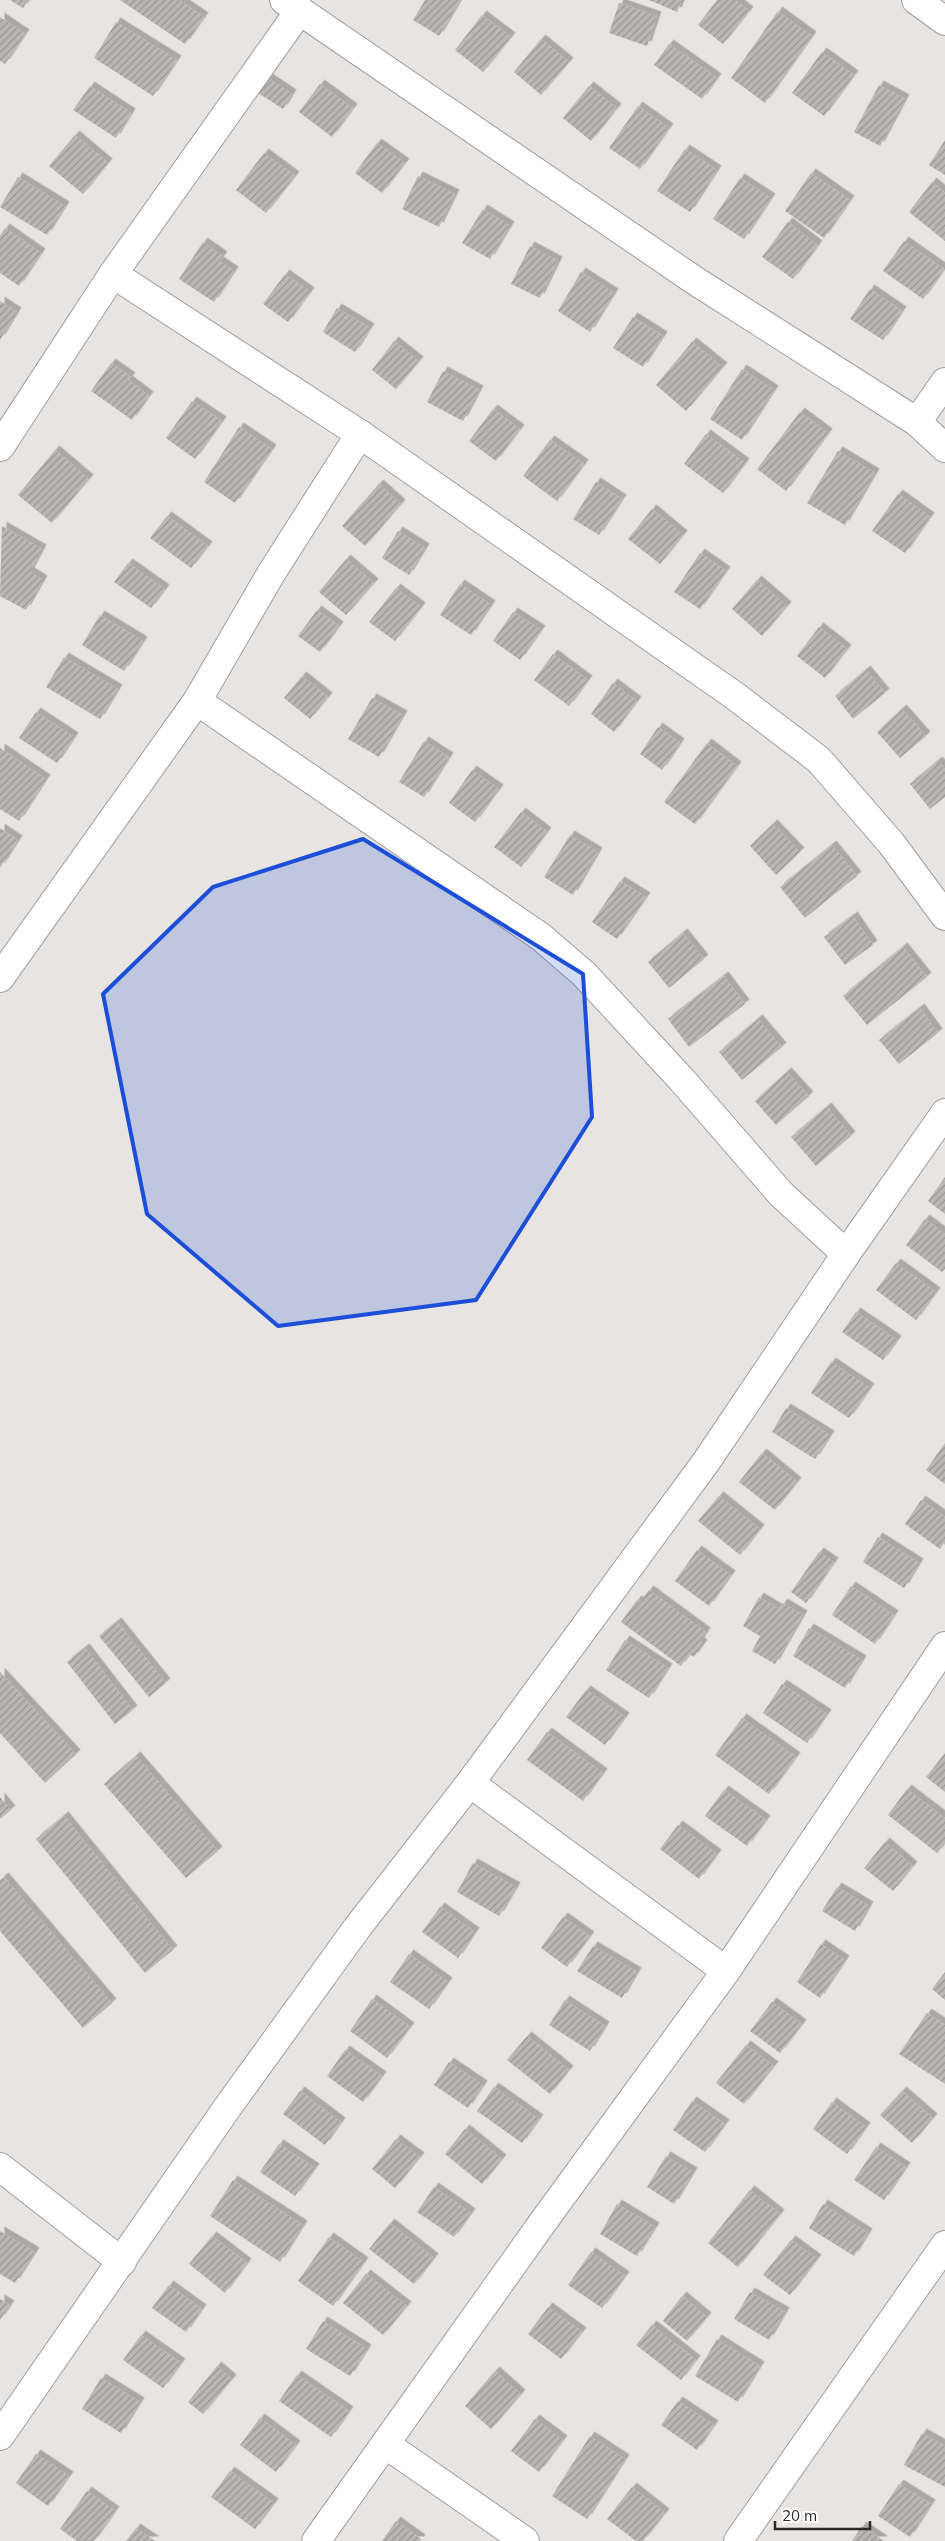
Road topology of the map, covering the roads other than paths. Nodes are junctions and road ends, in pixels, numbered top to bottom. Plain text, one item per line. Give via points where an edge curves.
1 (916, 0) edge
2 (292, 5) edge
3 (945, 21) edge
4 (112, 274) junction
5 (945, 382) edge
6 (917, 422) junction
7 (360, 434) junction
8 (0, 447) edge
9 (945, 448) edge
10 (197, 701) junction
11 (945, 916) edge
12 (0, 978) edge
13 (944, 1116) edge
14 (846, 1254) junction
15 (945, 1646) edge
16 (470, 1783) junction
17 (726, 1971) junction
18 (0, 2167) edge
19 (945, 2245) edge
20 (122, 2262) junction
21 (0, 2436) edge
22 (385, 2444) junction
23 (316, 2541) edge
24 (525, 2541) edge
25 (738, 2541) edge

1 - 3 street
2 - 4 street
2 - 6 street via 694,280
4 - 7 street
4 - 8 street
5 - 6 street
6 - 9 street
7 - 10 street via 272,572
7 - 11 street via 735,696 819,760 891,843
10 - 12 street
10 - 14 street via 541,937 584,974 781,1194
13 - 14 street
14 - 16 street via 706,1462
15 - 17 street
16 - 17 street
16 - 20 street via 357,1928 227,2108
17 - 22 street
18 - 20 street
19 - 25 street
20 - 21 street
22 - 23 street
22 - 24 street

